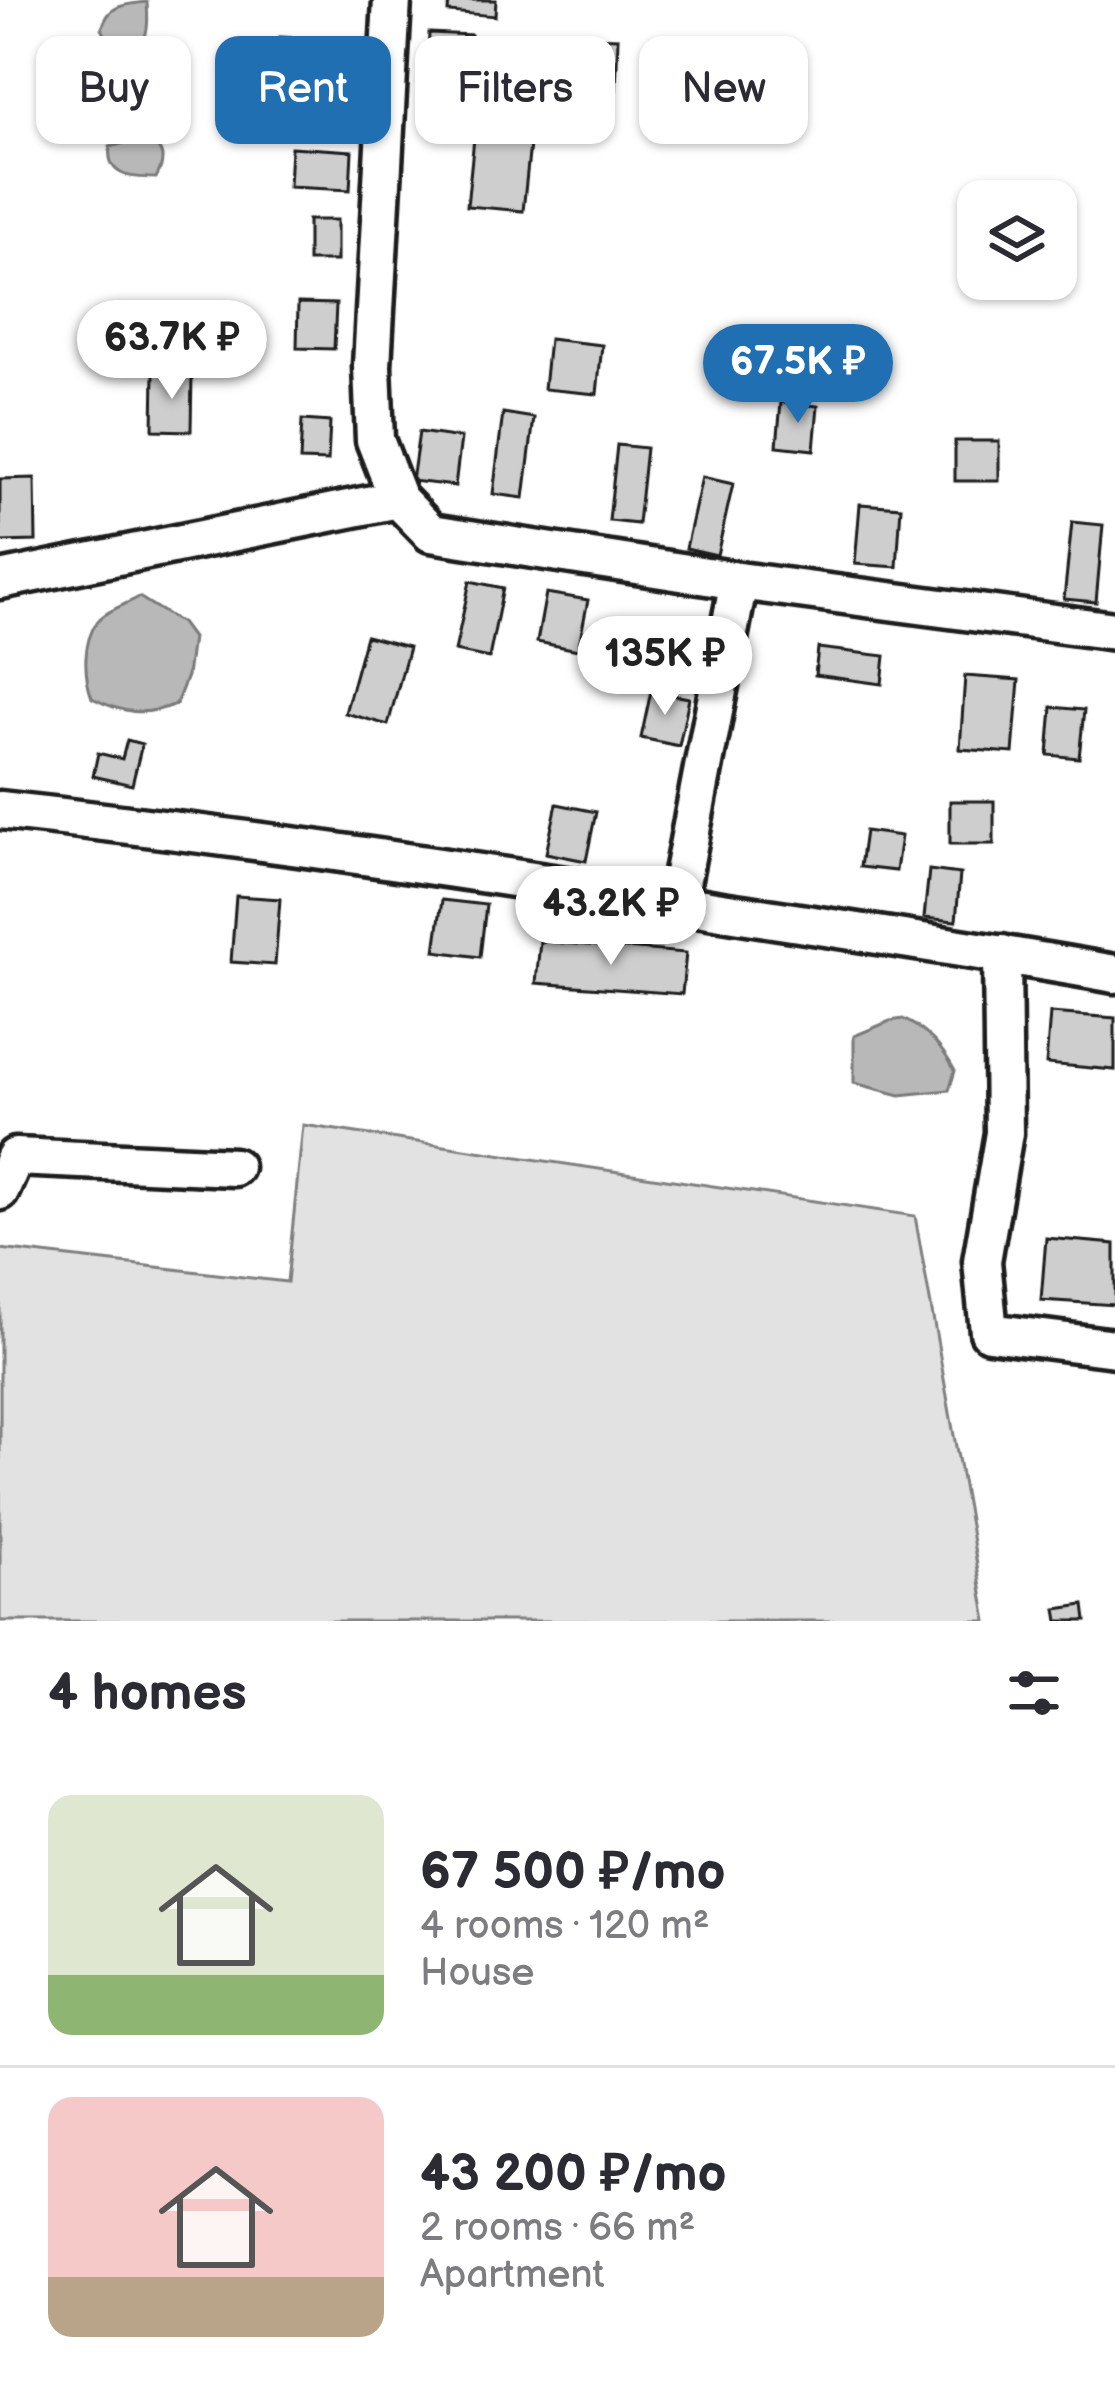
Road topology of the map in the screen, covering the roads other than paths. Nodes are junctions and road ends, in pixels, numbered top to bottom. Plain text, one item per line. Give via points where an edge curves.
1 (392, 0) edge
2 (398, 499) junction
3 (0, 580) edge
4 (740, 581) junction
5 (1115, 631) edge
6 (0, 810) edge
7 (677, 904) junction
8 (1002, 954) junction
9 (1115, 974) edge
10 (234, 1167) dead end
11 (0, 1191) edge
12 (1115, 1348) edge

1 - 2 street via 372,366 375,440
2 - 3 street
2 - 4 street via 431,533
4 - 5 street
4 - 7 street
6 - 7 street
7 - 8 street
8 - 9 street
8 - 12 street via 1004,1133 982,1261 988,1332
10 - 11 street via 15,1157

